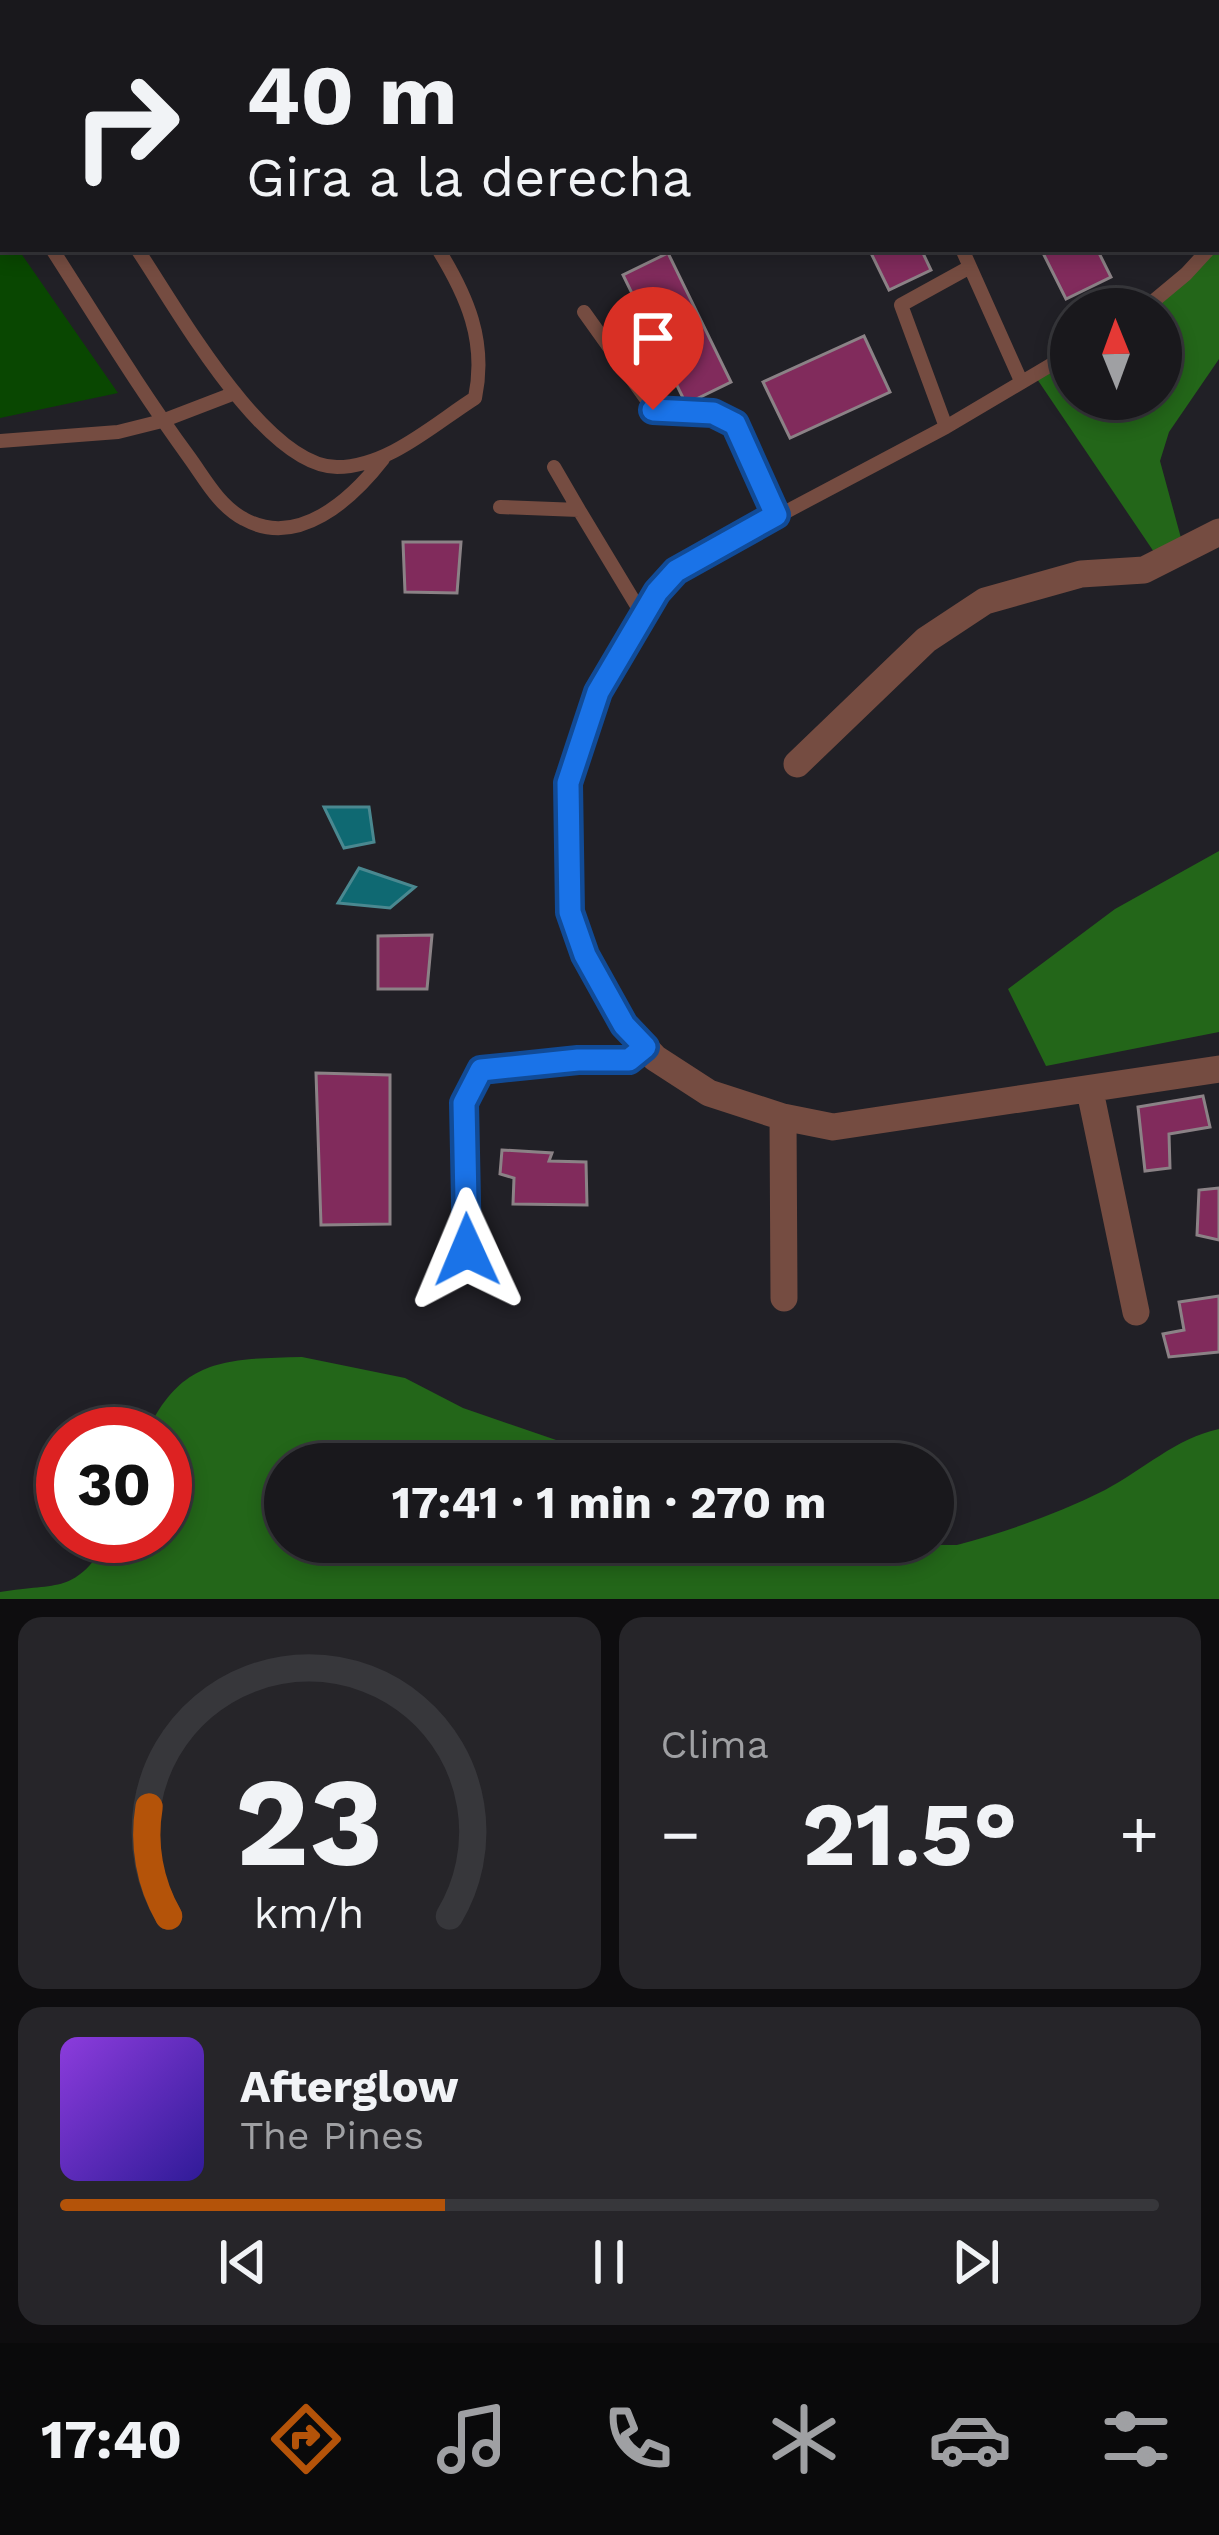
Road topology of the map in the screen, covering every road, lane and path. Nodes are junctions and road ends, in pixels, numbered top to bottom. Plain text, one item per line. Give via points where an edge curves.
1 (54, 252) edge
2 (139, 252) edge
3 (440, 252) edge
4 (963, 252) edge
5 (1205, 252) edge
6 (970, 267) junction
7 (1169, 288) edge
8 (584, 312) dead end
9 (1050, 365) edge
10 (1021, 381) junction
11 (235, 393) junction
12 (162, 421) junction
13 (946, 428) junction
14 (0, 442) edge
15 (384, 457) junction
16 (554, 467) dead end
17 (500, 507) dead end
18 (579, 510) junction
19 (776, 515) junction
20 (1219, 532) edge
21 (729, 542) joint
22 (643, 616) junction
23 (797, 764) dead end
24 (645, 1047) junction
25 (1219, 1069) edge
26 (1090, 1091) junction
27 (783, 1117) junction
28 (467, 1250) dead end
29 (784, 1298) dead end
30 (1136, 1312) dead end

1 - 12 lane
2 - 11 lane
3 - 15 lane via 474,322 475,398
4 - 6 lane
5 - 7 lane
6 - 10 lane
6 - 13 lane via 901,305
8 - 19 lane via 653,410 713,413 735,424
9 - 10 lane
10 - 13 lane
11 - 12 lane
11 - 15 lane via 292,451 333,468
12 - 14 lane
12 - 15 lane via 224,506 277,528 340,504
13 - 19 lane
16 - 18 lane
17 - 18 lane
18 - 22 lane
19 - 21 lane
20 - 23 street via 1144,570 1081,574 986,601 926,640
21 - 22 street via 676,571
22 - 24 street via 598,692 568,802 570,912 585,955
24 - 27 street via 709,1093
24 - 28 street via 629,1060 481,1070 464,1103
25 - 26 street
26 - 27 street via 832,1127
26 - 30 street
27 - 29 street

